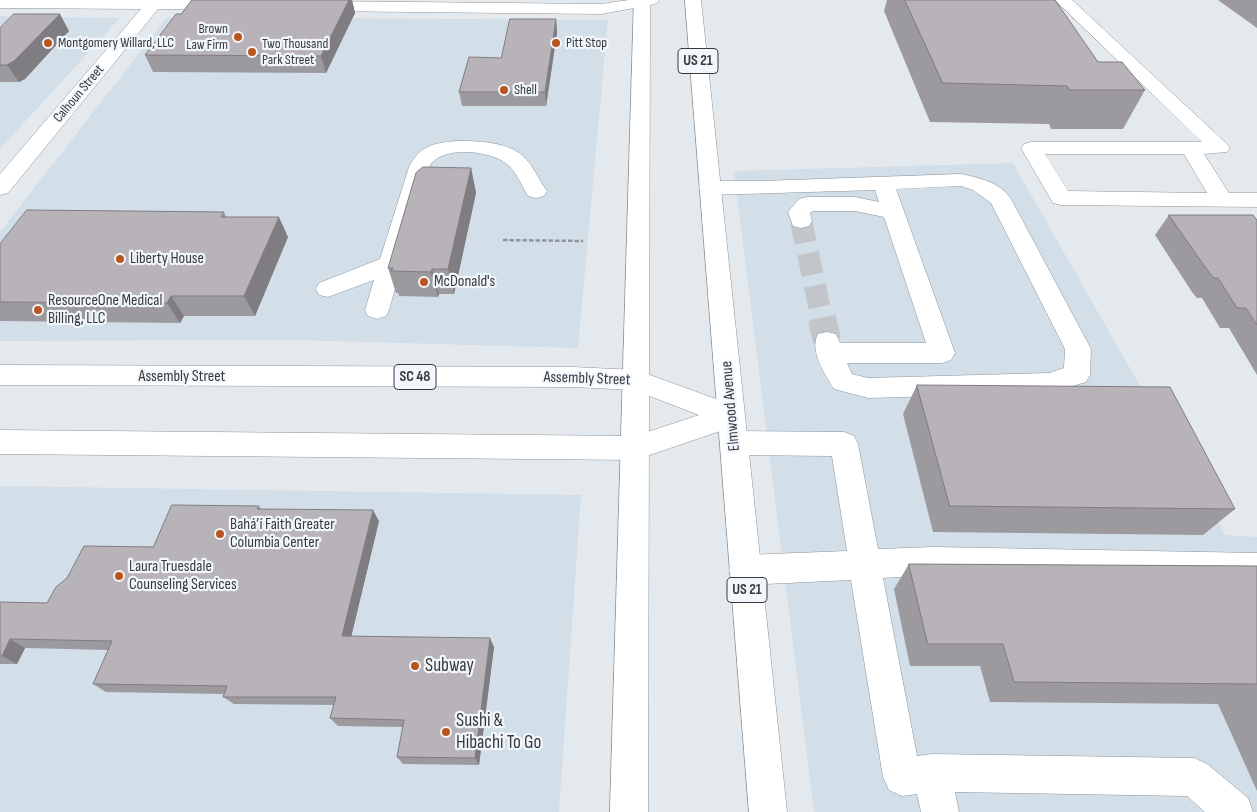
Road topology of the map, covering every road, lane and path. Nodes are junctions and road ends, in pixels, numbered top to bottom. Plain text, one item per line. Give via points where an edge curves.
1 (693, 0) edge
2 (1063, 0) edge
3 (645, 1) edge
4 (155, 2) edge
5 (0, 3) edge
6 (572, 4) edge
7 (245, 5) edge
8 (303, 6) edge
9 (1190, 148) junction
10 (494, 150) junction
11 (883, 182) junction
12 (0, 188) edge
13 (710, 188) junction
14 (536, 191) dead end
15 (411, 195) junction
16 (1222, 199) junction
17 (1257, 200) edge
18 (894, 212) junction
19 (801, 221) tunnel mouth
20 (503, 240) dead end
21 (583, 241) dead end
22 (391, 264) junction
23 (328, 289) dead end
24 (377, 310) dead end
25 (0, 375) edge
26 (636, 380) junction
27 (732, 429) junction
28 (0, 442) edge
29 (635, 448) junction
30 (865, 564) junction
31 (1257, 568) edge
32 (746, 570) junction
33 (932, 773) junction
34 (629, 812) edge
35 (768, 812) edge
36 (940, 812) edge
37 (1234, 812) edge

1 - 13 main road, Elmwood Avenue / US 21
2 - 9 main road via 1220,148
3 - 6 main road via 611,8
3 - 26 main road
4 - 5 main road
4 - 7 main road
4 - 12 main road, Calhoun Street
6 - 8 main road
9 - 16 main road
9 - 16 main road via 1031,148 1061,198
10 - 14 main road via 515,160
10 - 15 main road via 472,154
10 - 15 main road via 462,146 425,156
11 - 13 main road
11 - 18 main road
11 - 18 main road via 961,180 981,186 1000,199 1078,349 1077,375 1049,383 868,388 843,382 828,347 942,353
13 - 27 main road, Elmwood Avenue / US 21
15 - 22 main road
16 - 17 main road
18 - 19 main road via 855,204 807,204 799,212
20 - 21 path
22 - 23 main road
22 - 24 main road
25 - 26 main road, Assembly Street / SC 48
26 - 27 main road, Assembly Street / SC 48
26 - 29 main road
27 - 29 main road
27 - 30 main road via 844,444
27 - 32 main road, Elmwood Avenue / US 21
28 - 29 main road
29 - 34 main road
30 - 31 main road via 934,561
30 - 32 main road
30 - 33 main road via 902,777
32 - 35 main road, Elmwood Avenue / US 21
33 - 36 main road
33 - 37 main road via 1194,777

